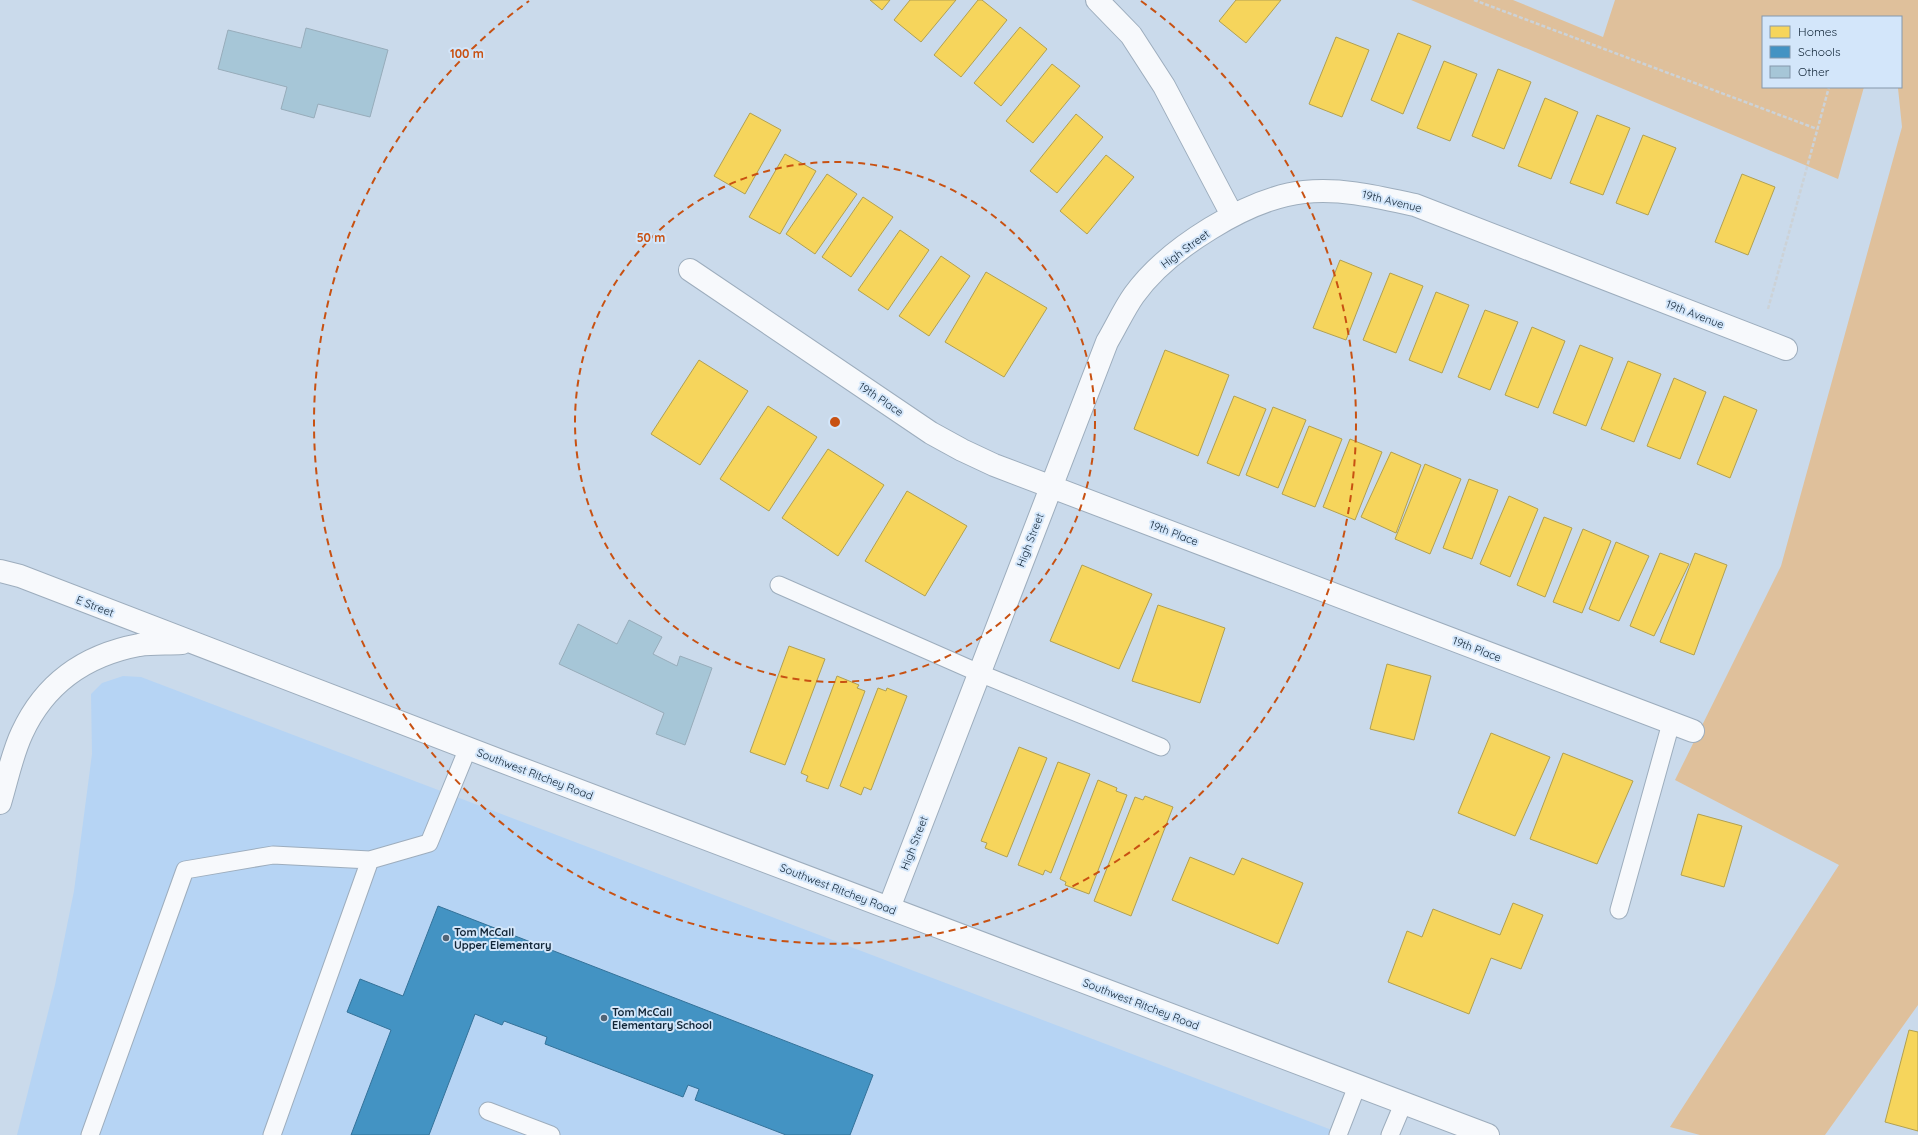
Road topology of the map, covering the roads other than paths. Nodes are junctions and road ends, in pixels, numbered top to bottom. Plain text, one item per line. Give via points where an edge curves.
1 (1097, 0) edge
2 (1232, 215) junction
3 (690, 270) dead end
4 (1786, 349) dead end
5 (1051, 486) junction
6 (0, 571) edge
7 (779, 585) dead end
8 (189, 642) junction
9 (980, 673) junction
10 (1671, 722) junction
11 (1693, 731) dead end
12 (1161, 746) dead end
13 (468, 748) junction
14 (0, 803) edge
15 (370, 860) junction
16 (889, 908) junction
17 (1619, 910) dead end
18 (1356, 1086) junction
19 (1403, 1104) junction
20 (488, 1111) dead end
21 (90, 1135) edge
22 (272, 1135) edge
23 (551, 1135) edge
24 (1338, 1135) edge
25 (1390, 1135) edge
26 (1488, 1135) edge

1 - 2 street via 1131,35 1164,86
2 - 4 street, 19th Avenue via 1260,202 1304,192 1357,193 1415,205
2 - 5 street, High Street via 1166,260 1134,295 1107,342
3 - 5 street, 19th Place via 931,433 994,465
5 - 9 street, High Street
5 - 10 street, 19th Place
6 - 8 street, E Street via 20,576
7 - 9 lane
8 - 13 street, Southwest Ritchey Road
8 - 14 street via 141,645 104,654 76,668 47,693 34,712 22,734
9 - 12 lane
9 - 16 street, High Street
10 - 11 street, 19th Place
10 - 17 lane
13 - 15 lane via 429,843
13 - 16 street, Southwest Ritchey Road
15 - 21 lane via 273,855 185,870
15 - 22 lane
16 - 18 street, Southwest Ritchey Road
18 - 19 street, Southwest Ritchey Road
18 - 24 lane
19 - 25 lane
19 - 26 street, Southwest Ritchey Road
20 - 23 lane

